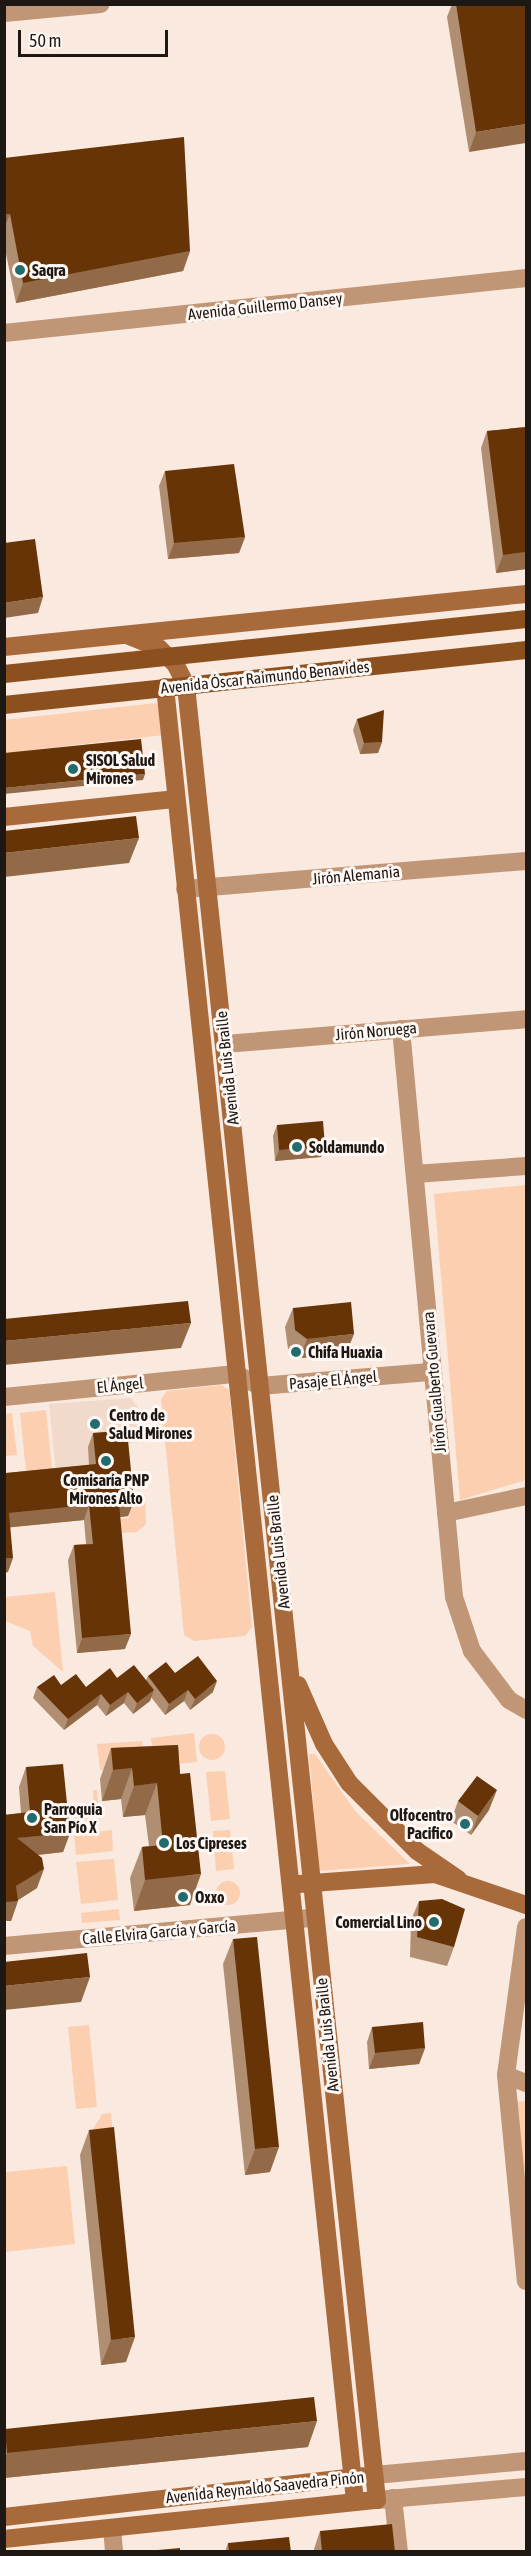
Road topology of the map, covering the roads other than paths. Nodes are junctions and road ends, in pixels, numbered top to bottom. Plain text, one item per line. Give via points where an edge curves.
1 (101, 4) edge
2 (4, 13) edge
3 (526, 278) edge
4 (4, 333) edge
5 (526, 594) edge
6 (526, 619) edge
7 (127, 634) junction
8 (4, 646) edge
9 (526, 650) edge
10 (169, 657) junction
11 (4, 674) edge
12 (186, 685) junction
13 (165, 687) junction
14 (4, 705) edge
15 (176, 799) junction
16 (4, 817) edge
17 (526, 861) edge
18 (207, 888) junction
19 (185, 890) junction
20 (526, 1019) edge
21 (401, 1029) junction
22 (225, 1044) junction
23 (526, 1166) edge
24 (415, 1174) junction
25 (432, 1372) junction
26 (236, 1374) junction
27 (260, 1386) junction
28 (4, 1397) edge
29 (526, 1496) edge
30 (446, 1513) junction
31 (290, 1659) junction
32 (526, 1710) edge
33 (458, 1879) junction
34 (310, 1883) junction
35 (291, 1885) junction
36 (526, 1905) edge
37 (314, 1918) junction
38 (294, 1920) junction
39 (526, 1927) edge
40 (4, 1946) edge
41 (506, 2075) junction
42 (526, 2083) edge
43 (526, 2281) edge
44 (526, 2461) edge
45 (375, 2475) junction
46 (352, 2477) junction
47 (526, 2487) edge
48 (385, 2499) junction
49 (355, 2502) junction
50 (4, 2517) edge
51 (112, 2528) junction
52 (4, 2539) edge
53 (114, 2552) edge
54 (399, 2552) edge

1 - 2 street
3 - 4 street, Avenida Guillermo Dansey
5 - 7 street
6 - 10 main road, Avenida Óscar Raimundo Benavides
7 - 8 street
7 - 10 street
9 - 12 main road, Avenida Óscar Raimundo Benavides
10 - 11 main road, Avenida Óscar Raimundo Benavides
10 - 12 street, Avenida Luis Braille
12 - 13 main road, Avenida Óscar Raimundo Benavides
12 - 18 street, Avenida Luis Braille
13 - 14 main road, Avenida Óscar Raimundo Benavides
13 - 15 street, Avenida Luis Braille
15 - 16 street
15 - 19 street, Avenida Luis Braille
17 - 18 street, Jirón Alemania
18 - 19 street, Jirón Alemania
18 - 22 street, Avenida Luis Braille
19 - 26 street, Avenida Luis Braille
20 - 21 street, Jirón Noruega
21 - 22 street, Jirón Noruega
21 - 24 street, Jirón Gualberto Guevara
22 - 27 street, Avenida Luis Braille
23 - 24 street
24 - 25 street, Jirón Gualberto Guevara
25 - 27 street, Pasaje El Ángel
25 - 30 street, Jirón Gualberto Guevara
26 - 27 street
26 - 28 street, El Ángel
26 - 35 street, Avenida Luis Braille
27 - 31 street, Avenida Luis Braille
29 - 30 street
30 - 32 street, Jirón Gualberto Guevara via 460,1624 488,1676
31 - 33 street via 304,1703 350,1783 417,1851
31 - 34 street, Avenida Luis Braille
33 - 34 street via 412,1874
33 - 36 street
34 - 35 street
34 - 37 street, Avenida Luis Braille
35 - 38 street, Avenida Luis Braille
37 - 38 street, Calle Elvira García y García
37 - 45 street, Avenida Luis Braille
38 - 40 street, Calle Elvira García y García
38 - 46 street, Avenida Luis Braille
39 - 41 street
41 - 42 street
41 - 43 street
44 - 45 street, Avenida Reynaldo Saavedra Pinón
45 - 46 street, Avenida Reynaldo Saavedra Pinón
45 - 48 street, Avenida Luis Braille
46 - 49 street, Avenida Luis Braille
46 - 50 street, Avenida Reynaldo Saavedra Pinón
47 - 48 street, Avenida Reynaldo Saavedra Pinón
48 - 49 street, Avenida Reynaldo Saavedra Pinón
48 - 54 street
49 - 51 street, Avenida Reynaldo Saavedra Pinón
51 - 52 street, Avenida Reynaldo Saavedra Pinón
51 - 53 street

